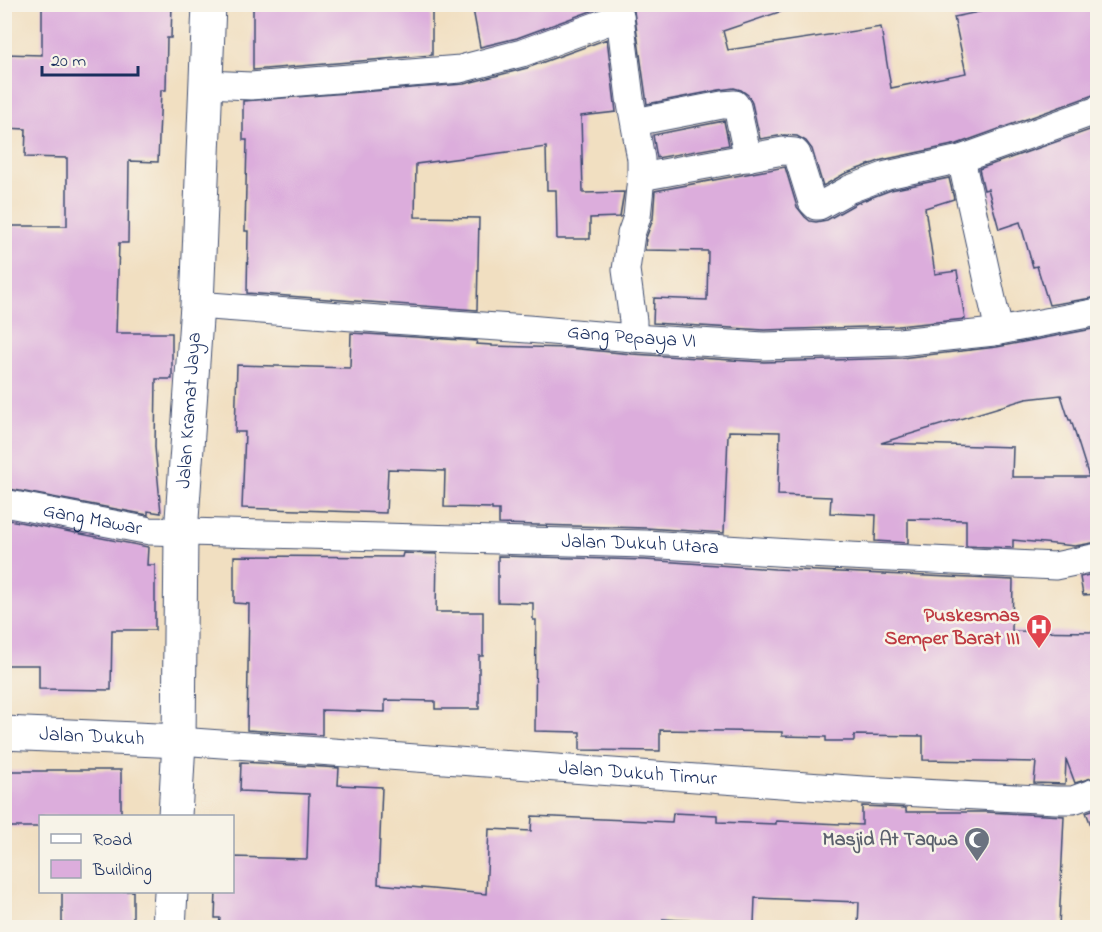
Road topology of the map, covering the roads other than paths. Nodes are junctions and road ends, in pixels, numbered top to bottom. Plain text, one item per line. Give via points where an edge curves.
1 (209, 4) edge
2 (618, 11) edge
3 (206, 84) junction
4 (1098, 110) edge
5 (635, 122) junction
6 (748, 158) junction
7 (961, 159) junction
8 (641, 177) junction
9 (197, 305) junction
10 (1098, 312) edge
11 (999, 331) junction
12 (633, 338) junction
13 (4, 503) edge
14 (181, 532) junction
15 (1098, 557) edge
16 (4, 733) edge
17 (179, 741) junction
18 (1098, 791) edge
19 (175, 815) edge
20 (171, 893) edge
21 (169, 927) edge

1 - 3 street, Jalan Kramat Jaya
2 - 3 street via 522,53 459,69 251,86
2 - 5 street
3 - 9 street, Jalan Kramat Jaya
4 - 7 street
5 - 6 street via 735,104
5 - 8 street
6 - 7 street via 795,152 816,206 887,174
6 - 8 street
7 - 11 street
8 - 12 street via 627,270
9 - 12 street, Gang Pepaya VI
9 - 14 street, Jalan Kramat Jaya
10 - 11 street, Gang Pepaya VI
11 - 12 street, Gang Pepaya VI via 899,342 764,346
13 - 14 street, Gang Mawar via 150,531
14 - 15 street, Jalan Dukuh Utara via 646,544 1055,566
14 - 17 street, Jalan Kramat Jaya
16 - 17 street, Jalan Dukuh
17 - 18 street, Jalan Dukuh Timur via 1056,801
17 - 19 street, Jalan Kramat Jaya
20 - 21 street

